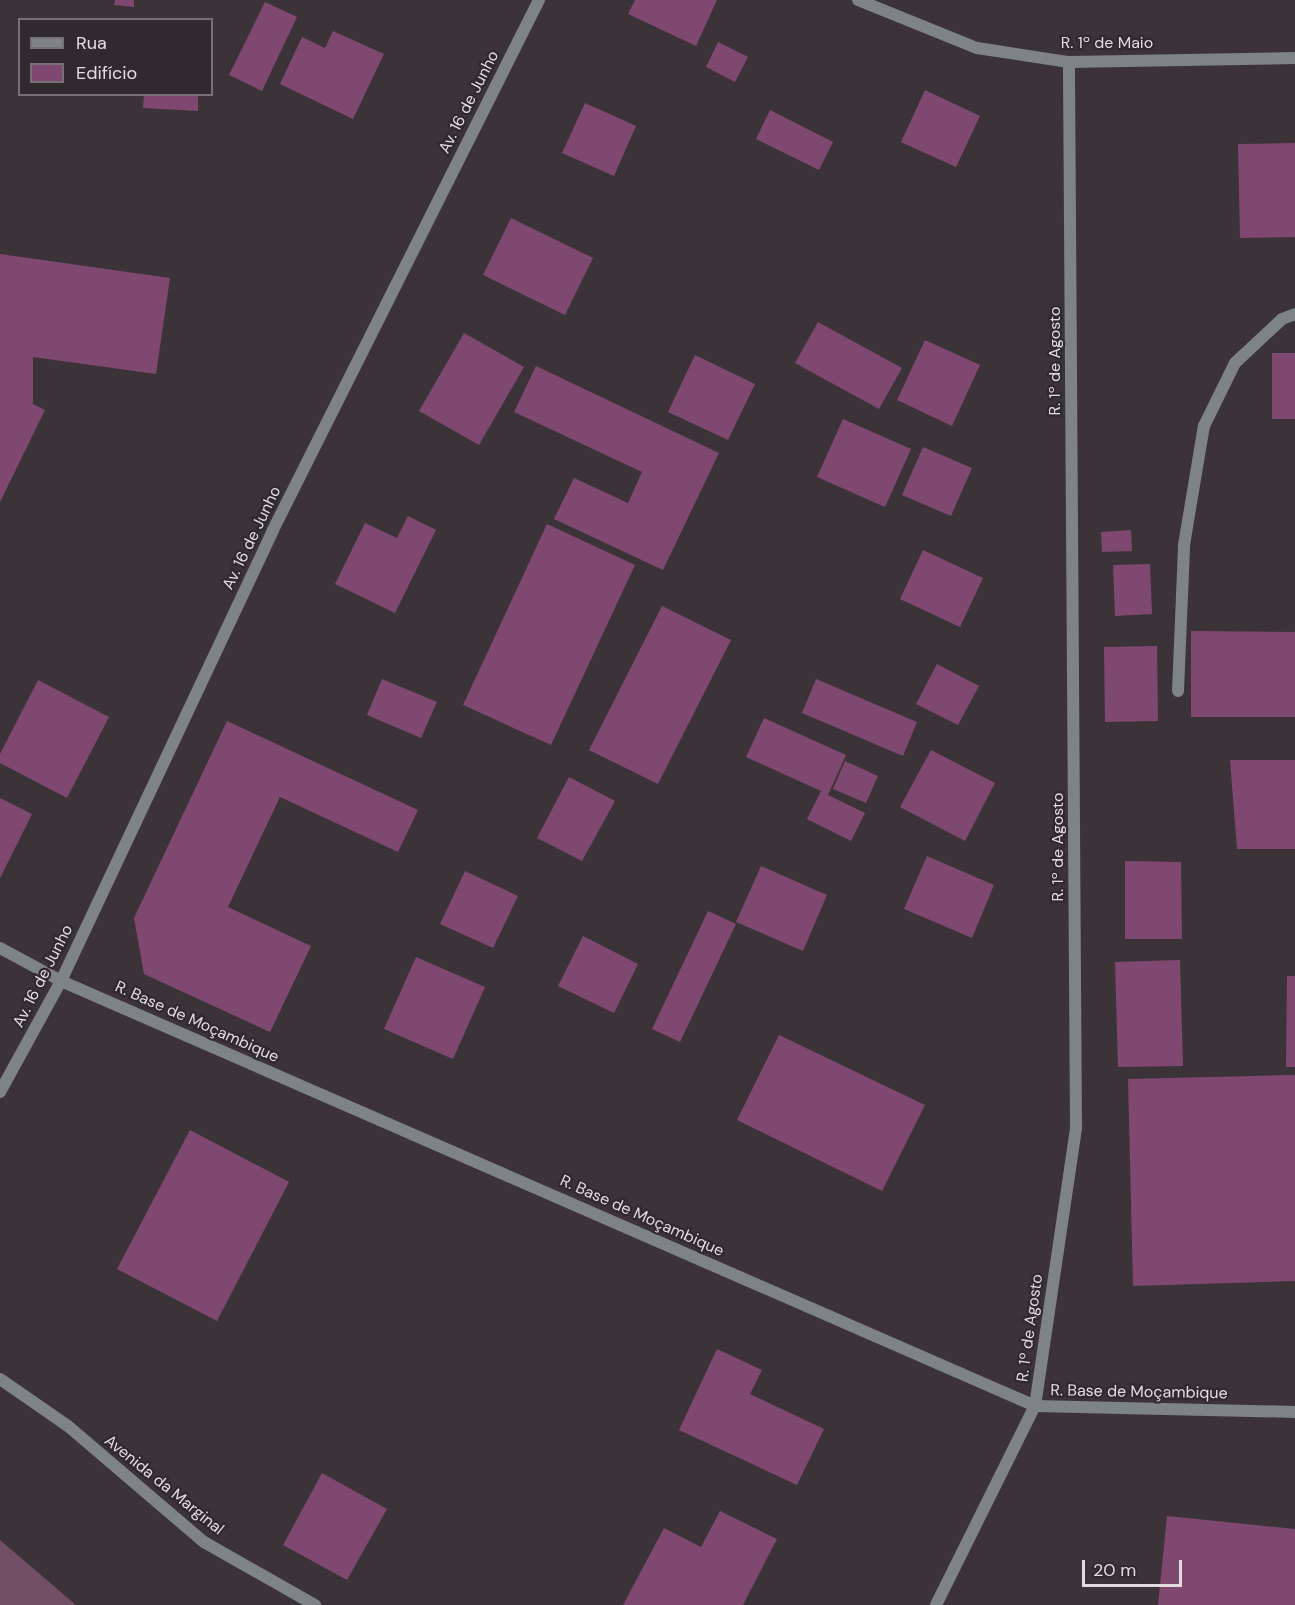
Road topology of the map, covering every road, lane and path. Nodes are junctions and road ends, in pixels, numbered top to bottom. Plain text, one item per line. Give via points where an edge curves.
1 (539, 0) edge
2 (858, 0) edge
3 (1295, 58) edge
4 (1069, 62) junction
5 (1295, 314) edge
6 (1178, 691) dead end
7 (0, 948) edge
8 (61, 981) junction
9 (0, 1092) edge
10 (0, 1379) edge
11 (1035, 1406) junction
12 (1295, 1412) edge
13 (315, 1605) edge
14 (936, 1605) edge

1 - 8 street, Av. 16 de Junho via 273,530
2 - 4 street, R. 1º de Maio via 977,48
3 - 4 street, R. 1º de Maio
4 - 11 street, R. 1º de Agosto via 1076,1127
5 - 6 street via 1282,319 1235,363 1204,426 1184,545
7 - 8 street, R. Base de Moçambique
8 - 9 street, Av. 16 de Junho
8 - 11 street, R. Base de Moçambique
10 - 13 street, Avenida da Marginal via 68,1426 204,1542
11 - 12 street, R. Base de Moçambique
11 - 14 street, R. 1º de Agosto

